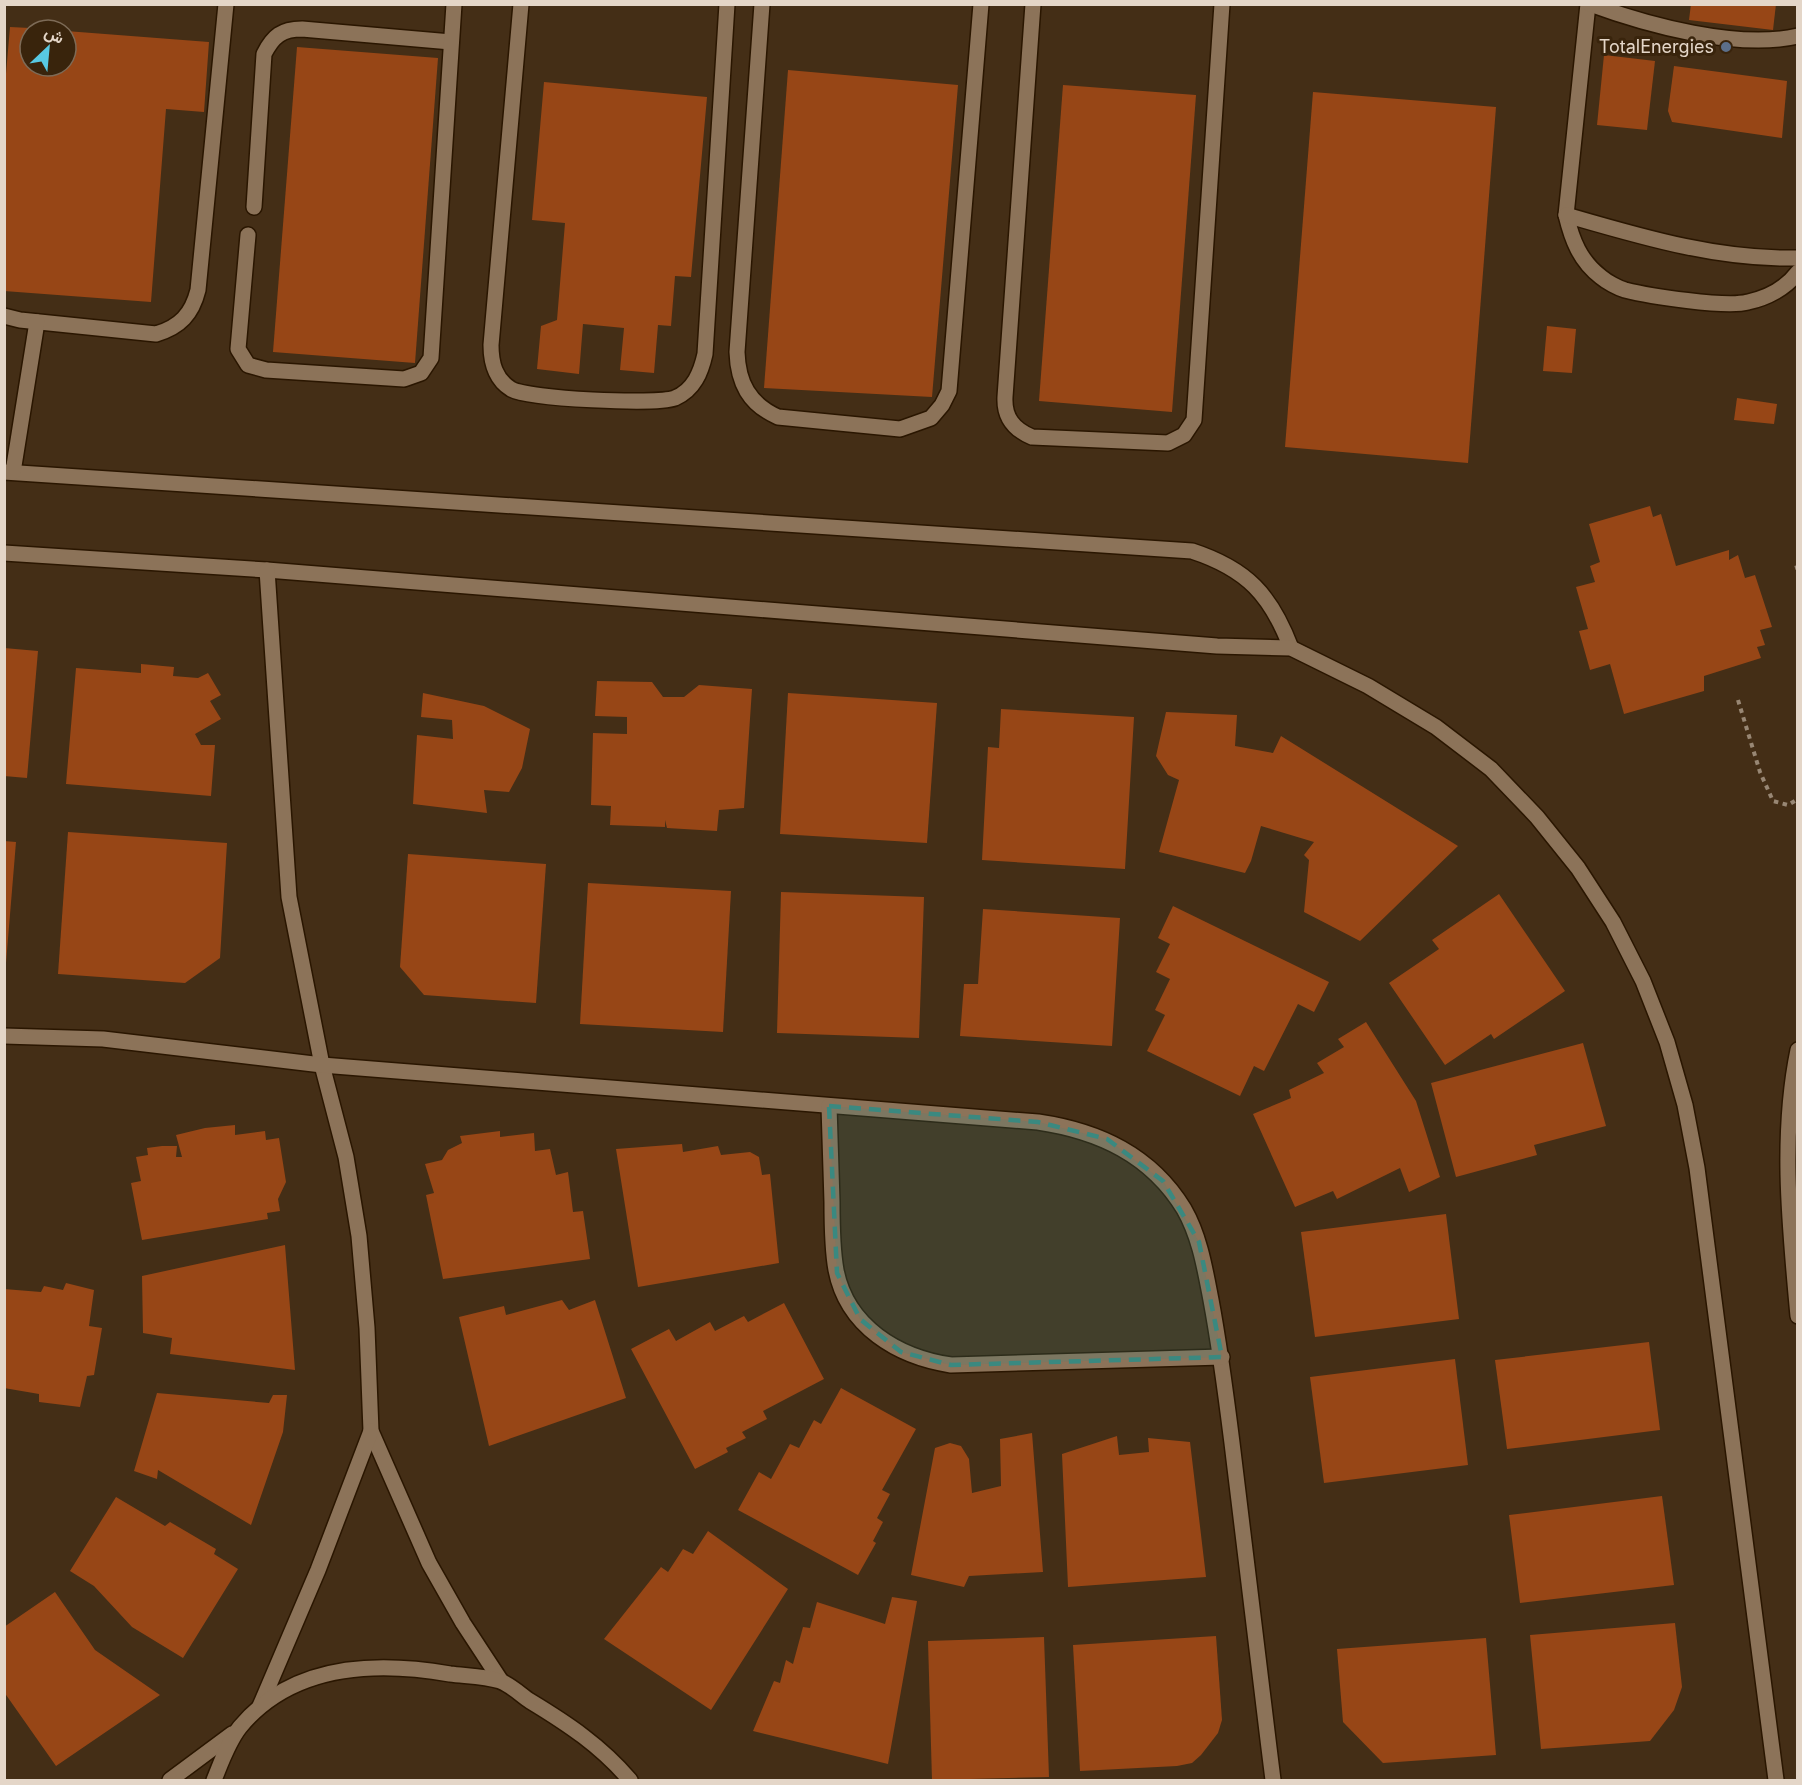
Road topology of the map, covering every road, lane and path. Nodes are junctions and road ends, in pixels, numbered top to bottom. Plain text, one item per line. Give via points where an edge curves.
1 (226, 4) edge
2 (454, 4) edge
3 (521, 4) edge
4 (727, 4) edge
5 (762, 4) edge
6 (981, 4) edge
7 (1033, 4) edge
8 (1222, 4) edge
9 (1589, 4) edge
10 (1797, 36) edge
11 (451, 42) junction
12 (254, 207) dead end
13 (1566, 215) junction
14 (248, 235) dead end
15 (1797, 258) edge
16 (1797, 272) edge
17 (4, 316) edge
18 (37, 322) junction
19 (9, 472) edge
20 (4, 553) edge
21 (267, 570) junction
22 (1291, 648) junction
23 (1738, 700) dead end
24 (1797, 799) edge
25 (4, 1036) edge
26 (1797, 1050) edge
27 (322, 1065) junction
28 (829, 1106) junction
29 (1797, 1316) edge
30 (1222, 1357) junction
31 (371, 1431) junction
32 (501, 1682) junction
33 (259, 1708) junction
34 (239, 1728) junction
35 (170, 1780) edge
36 (214, 1780) edge
37 (630, 1780) edge
38 (1273, 1780) edge
39 (1776, 1780) edge

1 - 18 street via 194,305 172,329 156,334
2 - 11 street
3 - 4 street via 491,345 493,366 504,384 523,393 646,402 677,397 691,386 701,371 705,354
5 - 6 street via 737,352 742,384 762,410 778,417 900,429 931,418 949,391
7 - 8 street via 1005,397 1007,418 1032,437 1168,443 1184,435 1194,420
9 - 10 street via 1679,30 1753,40
9 - 13 street
11 - 12 street via 302,29 278,34 264,54
11 - 14 street via 431,358 421,373 404,379 266,370 248,365 238,349
13 - 15 street via 1682,246 1768,259
13 - 16 street via 1571,239 1584,261 1601,278 1624,290 1745,303 1772,295
17 - 18 street
18 - 19 street
19 - 22 street via 1192,550 1244,575 1265,596 1281,621
20 - 21 street
21 - 22 street via 1217,646
21 - 27 street via 289,897
22 - 39 street via 1437,727 1491,770 1537,817 1578,868 1613,922 1643,981 1685,1104 1696,1168
23 - 24 path via 1773,801 1788,805
25 - 27 street via 103,1039
26 - 29 street via 1788,1140 1789,1223
27 - 28 street
27 - 31 street via 346,1157 359,1236
28 - 30 street via 1073,1127 1107,1139 1137,1157 1163,1181 1184,1210 1199,1242
28 - 30 street via 837,1273 846,1297 878,1338 925,1361 951,1365
30 - 38 street
31 - 32 street via 429,1563
31 - 33 street
32 - 33 street via 423,1669 348,1669 301,1682
32 - 37 street via 564,1720
33 - 34 street
34 - 35 street
34 - 36 street

